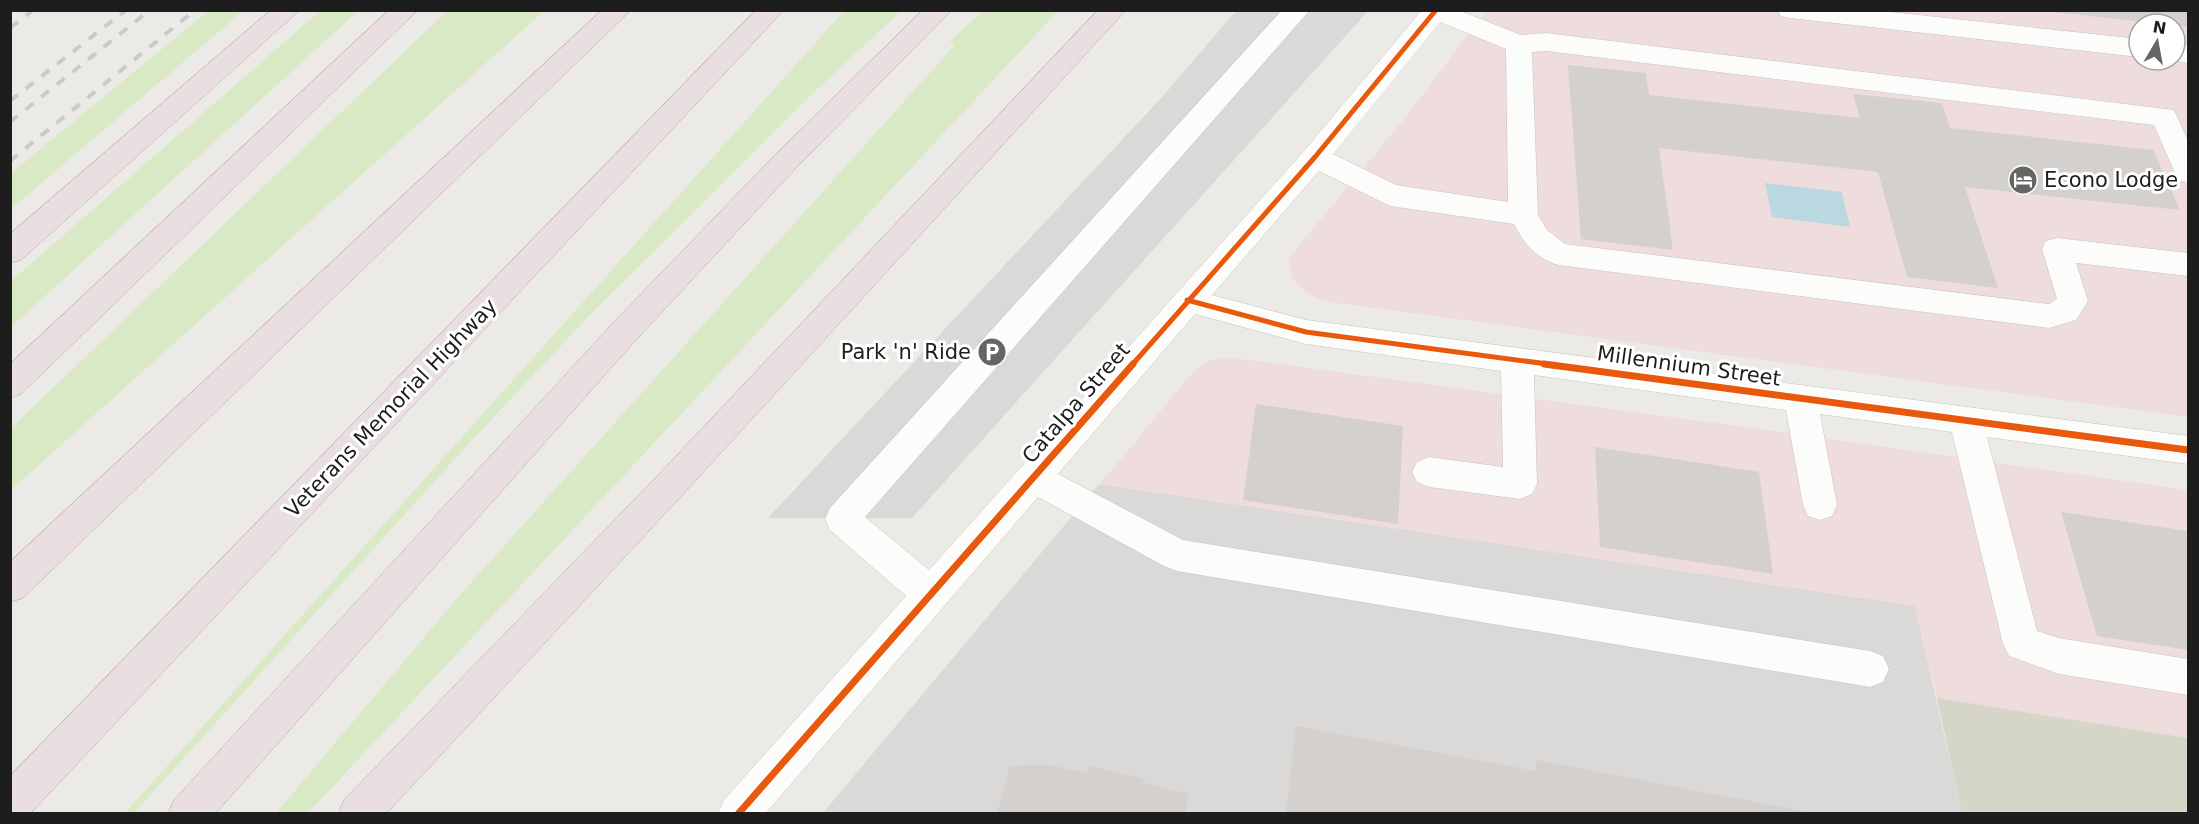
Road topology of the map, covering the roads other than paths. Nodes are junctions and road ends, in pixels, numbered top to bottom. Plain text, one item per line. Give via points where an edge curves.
1 (287, 10) edge
2 (405, 10) edge
3 (618, 10) edge
4 (771, 10) edge
5 (939, 10) edge
6 (1113, 10) edge
7 (1298, 10) edge
8 (1790, 10) edge
9 (1435, 11) edge
10 (1520, 44) junction
11 (2127, 47) edge
12 (1315, 157) junction
13 (2188, 173) edge
14 (1523, 215) junction
15 (10, 252) edge
16 (2188, 264) edge
17 (1187, 300) junction
18 (1517, 360) junction
19 (10, 385) edge
20 (1800, 398) junction
21 (1966, 421) junction
22 (2188, 450) edge
23 (1429, 472) dead end
24 (1033, 477) junction
25 (1820, 505) dead end
26 (10, 586) edge
27 (930, 594) junction
28 (1870, 669) dead end
29 (2188, 677) edge
30 (10, 805) edge
31 (188, 813) edge
32 (358, 813) edge
33 (738, 813) edge

1 - 15 highway
2 - 19 highway
3 - 26 highway
4 - 30 highway, Veterans Memorial Highway
5 - 31 highway via 785,162 624,332
6 - 32 highway
7 - 27 street via 842,519
8 - 11 street
9 - 10 street
9 - 12 street, Catalpa Street
10 - 13 street via 1546,42 2164,117
10 - 14 street
12 - 14 street via 1390,195
12 - 17 street, Catalpa Street
14 - 16 street via 1536,238 1558,254 2049,316 2065,311 2073,301 2057,249
17 - 18 street, Millennium Street via 1306,332
17 - 24 street, Catalpa Street
18 - 20 street, Millennium Street
18 - 23 street via 1520,484
20 - 21 street, Millennium Street
20 - 25 street
21 - 22 street, Millennium Street
21 - 29 street via 2022,644 2059,656
24 - 27 street, Catalpa Street
24 - 28 street via 1177,555
27 - 33 street, Catalpa Street

